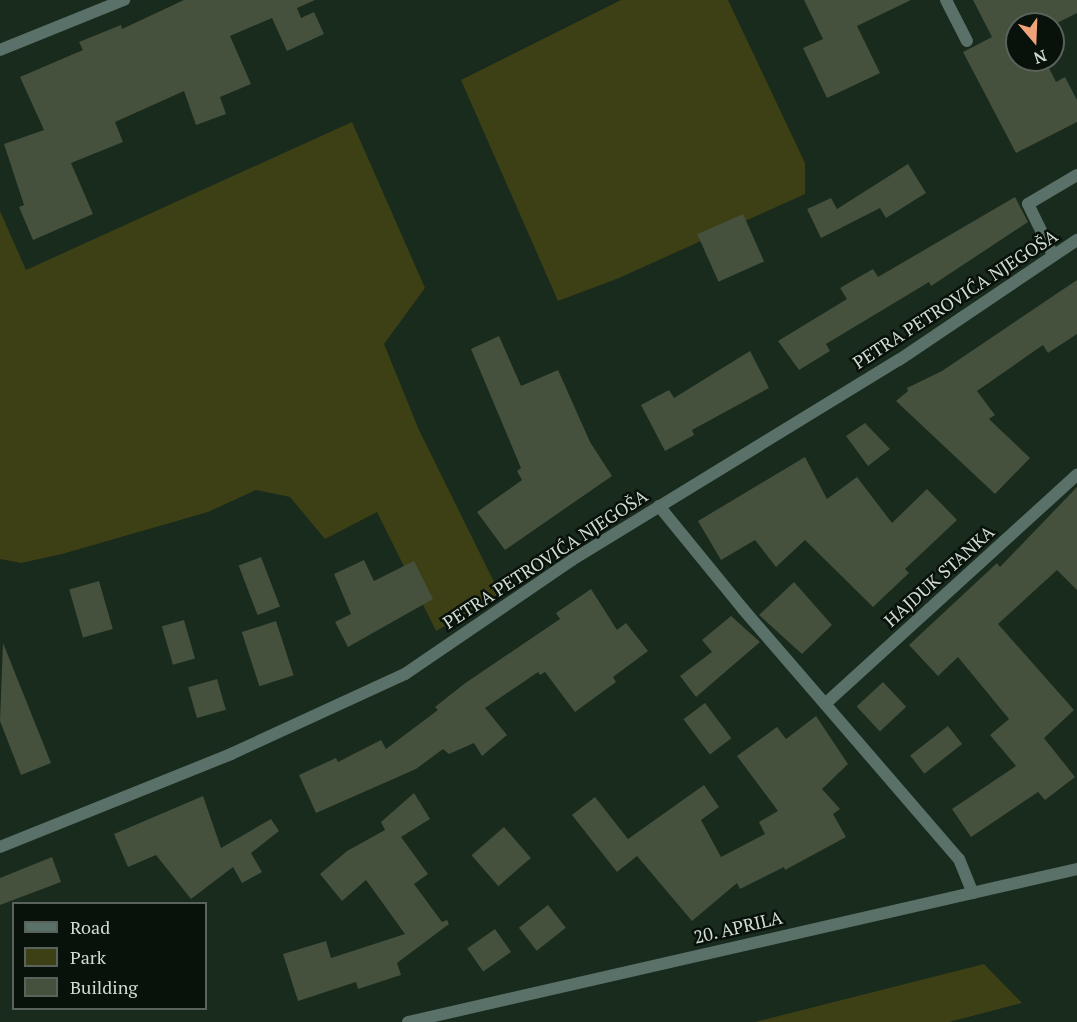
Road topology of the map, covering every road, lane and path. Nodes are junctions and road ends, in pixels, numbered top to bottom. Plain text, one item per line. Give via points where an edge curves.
1 (124, 0) edge
2 (946, 0) edge
3 (967, 41) dead end
4 (0, 50) edge
5 (1077, 175) edge
6 (1077, 240) edge
7 (1053, 255) junction
8 (1077, 475) edge
9 (659, 506) junction
10 (825, 704) junction
11 (0, 847) edge
12 (1077, 869) edge
13 (973, 893) junction
14 (408, 1022) edge

1 - 4 street
2 - 3 street
5 - 7 street via 1028,204
6 - 7 street, PETRA PETROVIĆA NJEGOŠA
7 - 9 street, PETRA PETROVIĆA NJEGOŠA via 899,360
8 - 10 street, HAJDUK STANKA
9 - 10 street
9 - 11 street, PETRA PETROVIĆA NJEGOŠA via 405,674 231,754
10 - 13 street via 959,859
12 - 13 street, 20. APRILA
13 - 14 street, 20. APRILA

